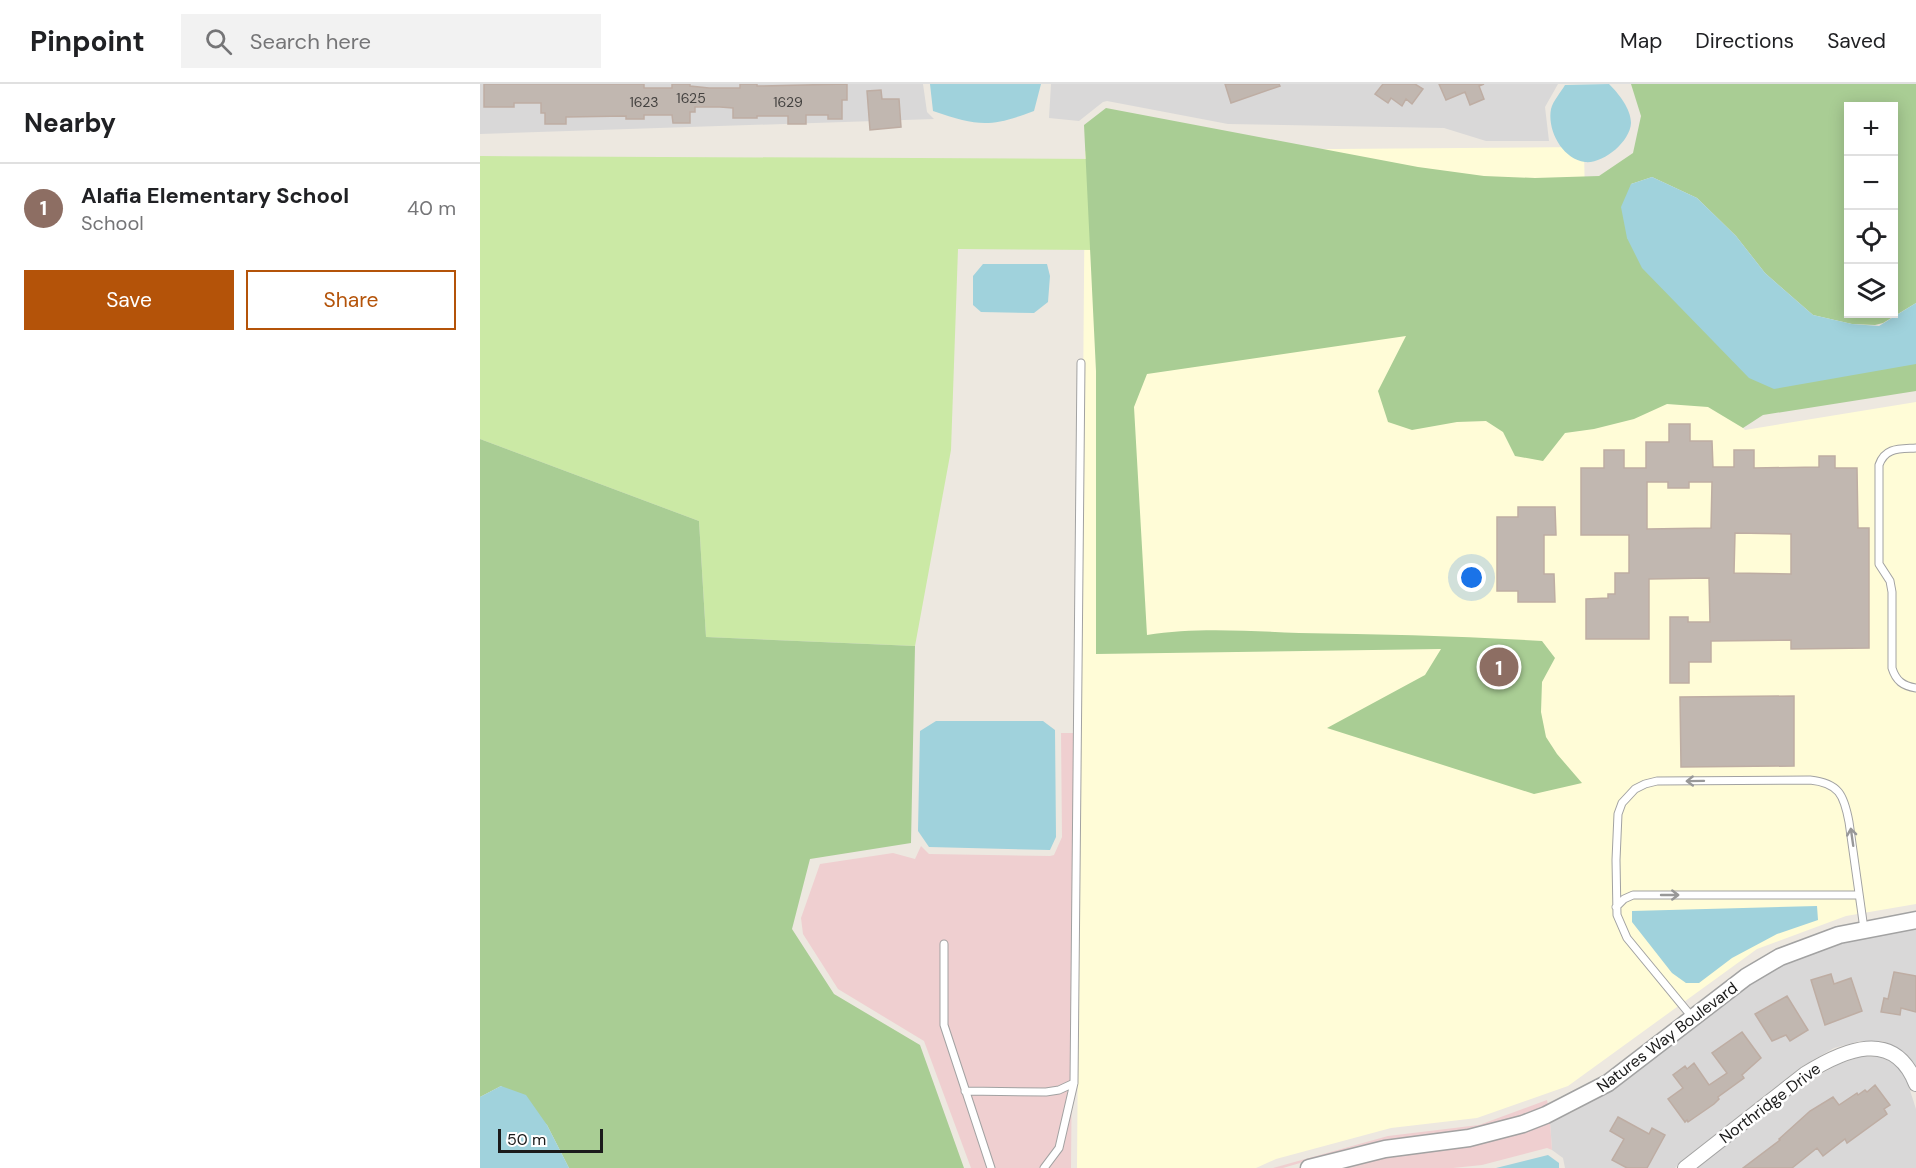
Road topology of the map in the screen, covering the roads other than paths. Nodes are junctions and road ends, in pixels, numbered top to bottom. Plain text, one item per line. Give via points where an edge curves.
1 (1081, 363) dead end
2 (1916, 448) edge
3 (1916, 688) edge
4 (1859, 895) junction
5 (1616, 907) junction
6 (1916, 920) edge
7 (1864, 929) junction
8 (944, 944) dead end
9 (1692, 1018) junction
10 (1074, 1083) junction
11 (1916, 1084) edge
12 (965, 1090) junction
13 (991, 1168) edge
14 (1044, 1168) edge
15 (1309, 1168) edge
16 (1685, 1168) edge

1 - 10 lane
2 - 3 lane via 1888,452 1879,465 1879,564 1892,592 1892,668 1901,684
5 -> 4 lane via 1633,895
4 -> 5 lane via 1846,804 1830,785 1810,780 1657,781 1635,789 1618,814
4 - 7 lane
5 - 9 lane via 1627,938
6 - 7 street, Natures Way Boulevard
7 - 9 street, Natures Way Boulevard via 1815,942 1780,957
8 - 12 lane via 944,1025
9 - 15 street, Natures Way Boulevard via 1608,1083 1546,1115 1470,1138 1385,1149
10 - 12 lane via 1046,1092
10 - 14 lane via 1059,1148
11 - 16 street, Northridge Drive via 1906,1065 1893,1054 1874,1048 1849,1052 1805,1074
12 - 13 lane

